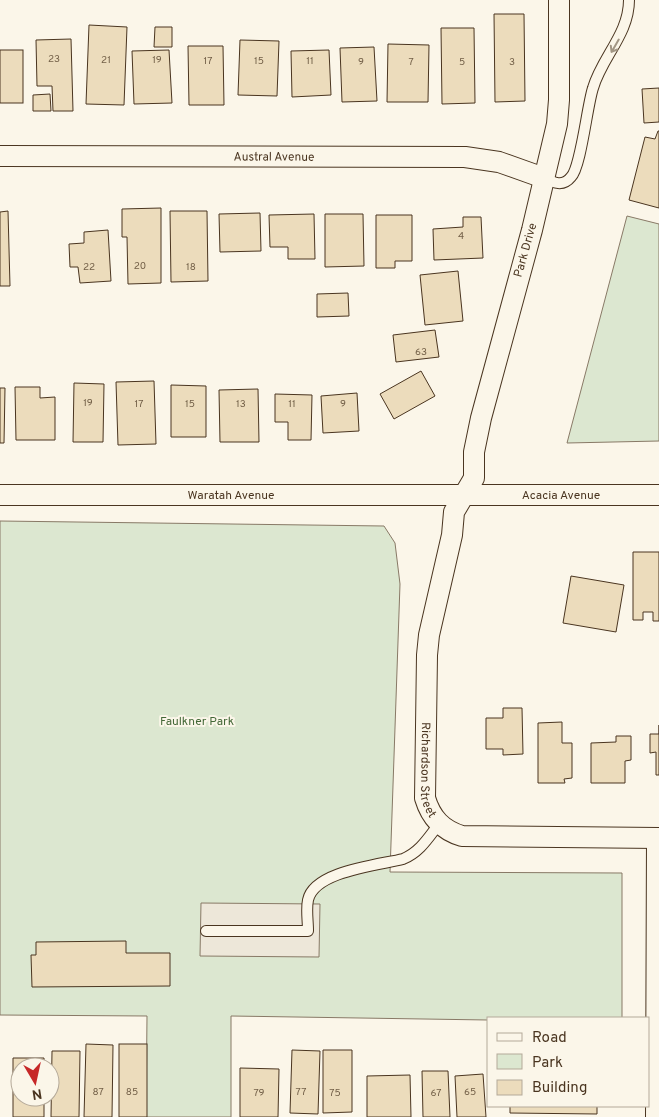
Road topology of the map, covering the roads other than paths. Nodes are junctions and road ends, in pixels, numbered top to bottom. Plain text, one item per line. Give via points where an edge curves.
1 (559, 0) edge
2 (629, 0) edge
3 (0, 156) edge
4 (544, 178) junction
5 (0, 494) edge
6 (659, 494) edge
7 (464, 495) junction
8 (439, 824) junction
9 (658, 838) edge
10 (206, 931) dead end
11 (656, 1117) edge

1 - 4 street, Park Drive via 557,124
2 -> 4 lane via 620,37 594,85 574,172 562,183
3 - 4 street, Austral Avenue via 465,157 499,162
4 - 7 street, Park Drive via 481,418 474,452 474,478
5 - 7 street, Waratah Avenue
6 - 7 street, Acacia Avenue
7 - 8 street, Richardson Street via 454,512 426,655 425,798
8 - 9 street, Richardson Street via 454,834 471,837
8 - 10 lane via 412,855 330,876 320,883 308,899 308,930
9 - 11 street

